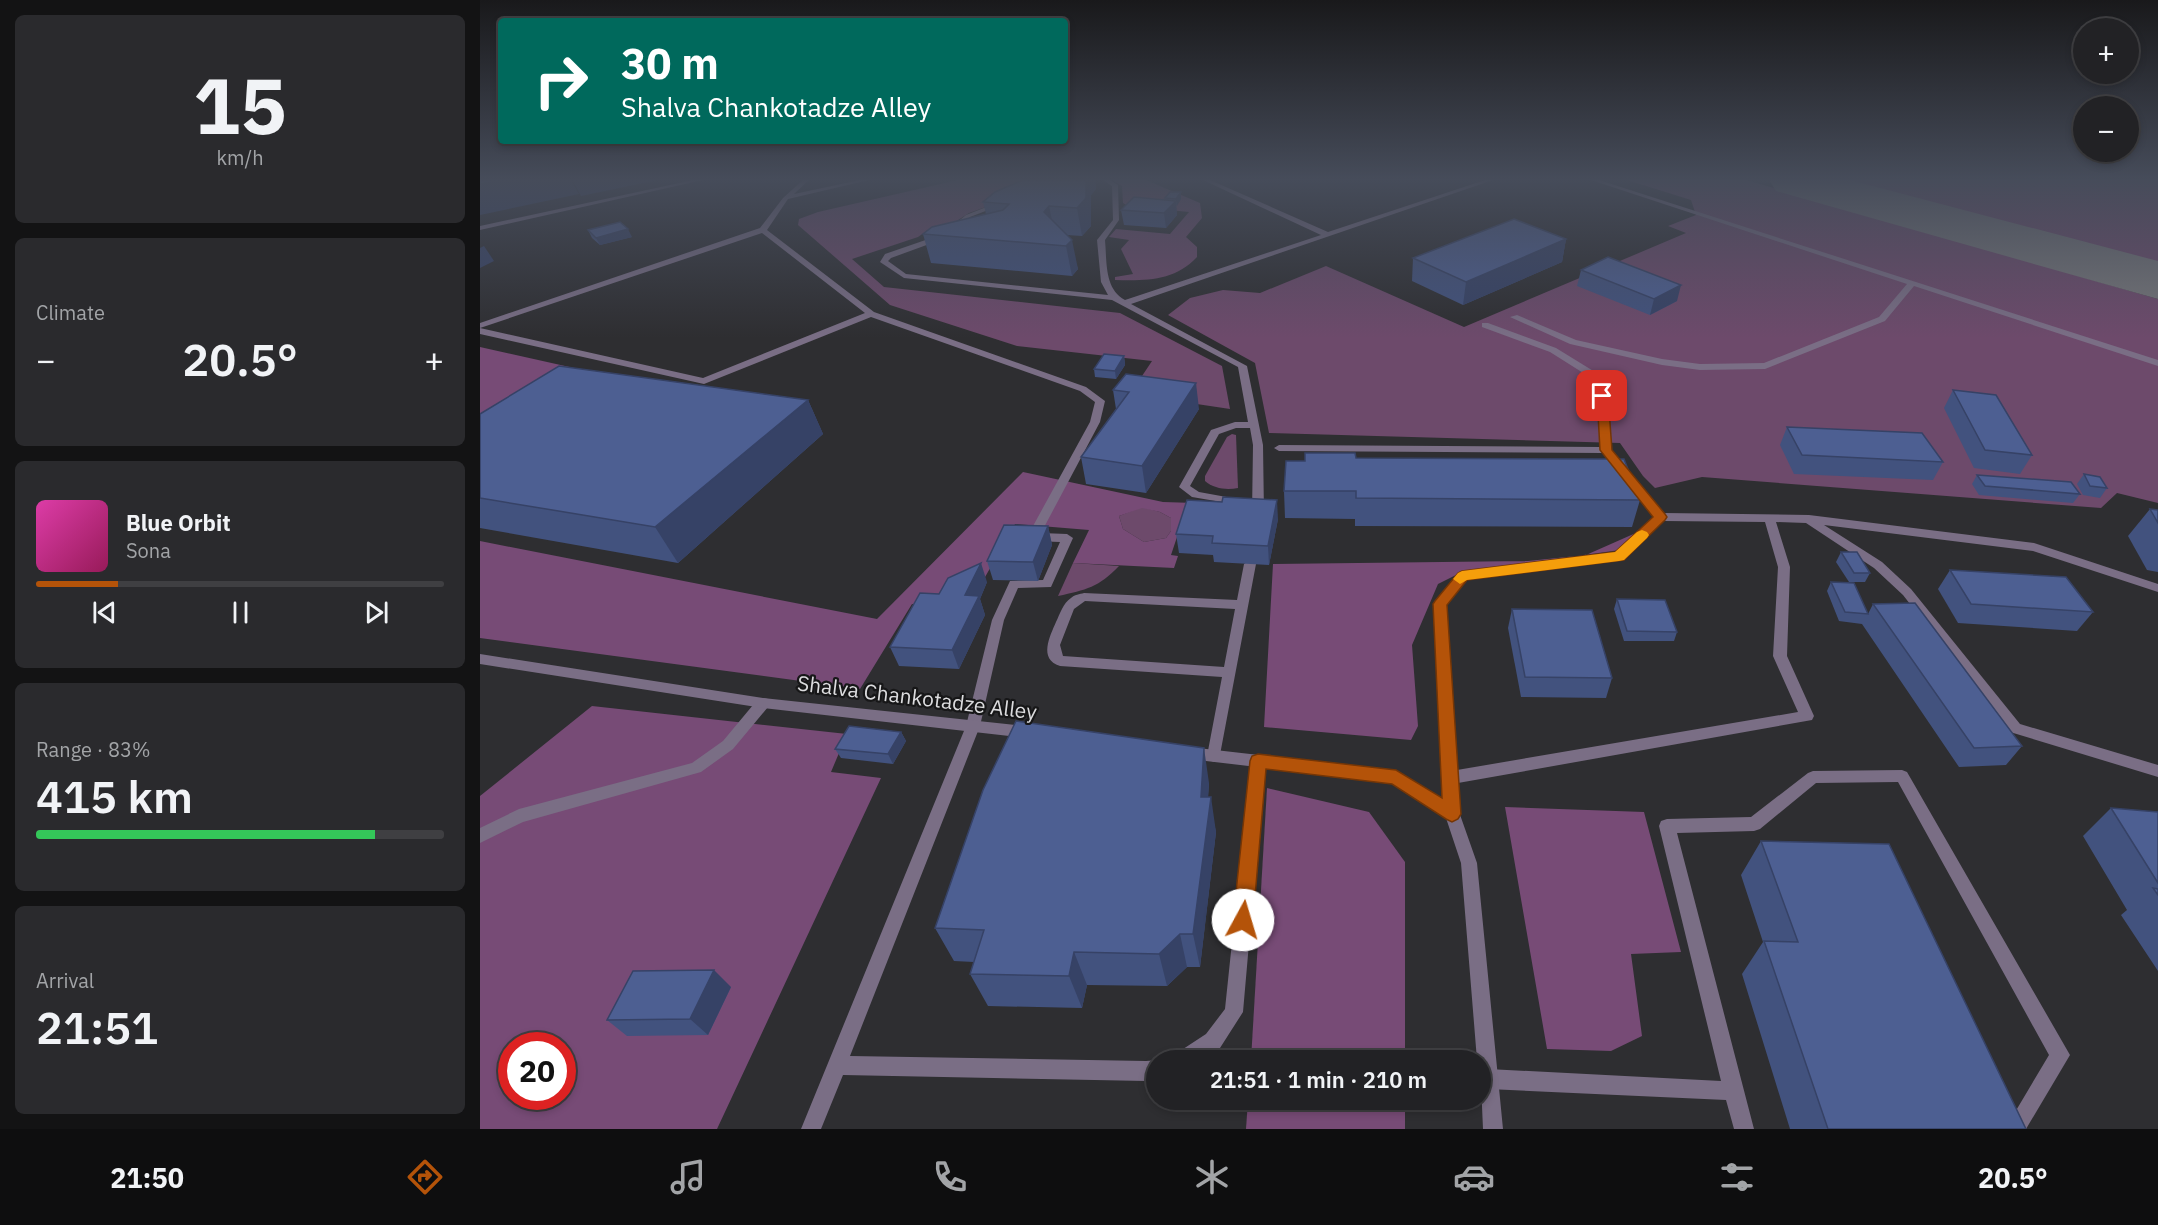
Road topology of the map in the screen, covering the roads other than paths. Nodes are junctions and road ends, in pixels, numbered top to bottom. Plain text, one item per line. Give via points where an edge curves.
1 (755, 233) edge
2 (766, 233) edge
3 (949, 233) edge
4 (1106, 233) edge
5 (1323, 233) edge
6 (1335, 233) edge
7 (1759, 233) edge
8 (1328, 235) junction
9 (1913, 282) junction
10 (1114, 298) junction
11 (1125, 303) junction
12 (871, 314) junction
13 (1514, 317) dead end
14 (1485, 324) dead end
15 (480, 326) edge
16 (480, 331) edge
17 (2158, 363) edge
18 (1254, 425) junction
19 (1280, 448) dead end
20 (1606, 450) junction
21 (1257, 505) junction
22 (1661, 517) junction
23 (1769, 517) junction
24 (1259, 518) edge
25 (1809, 519) junction
26 (1250, 564) edge
27 (2158, 588) edge
28 (1241, 605) junction
29 (480, 659) edge
30 (1229, 672) junction
31 (763, 703) junction
32 (973, 726) junction
33 (1042, 734) edge
34 (1179, 751) edge
35 (1214, 756) junction
36 (1258, 761) junction
37 (2158, 771) edge
38 (1450, 778) junction
39 (1452, 814) junction
40 (480, 836) edge
41 (1199, 1050) edge
42 (1485, 1050) edge
43 (837, 1065) junction
44 (1146, 1071) edge
45 (1491, 1079) edge
46 (1733, 1091) junction
47 (1491, 1109) edge
48 (811, 1129) edge
49 (1493, 1129) edge
50 (1744, 1129) edge
51 (2015, 1129) edge

1 - 15 street
2 - 12 street
3 - 10 street via 888,256 884,262 904,276
4 - 10 street via 1101,240 1105,282
5 - 8 street
6 - 8 street
7 - 9 street
8 - 11 street
9 - 13 street via 1882,319 1765,366 1700,367 1662,362 1573,342
9 - 17 street
10 - 11 street
11 - 18 street via 1242,366
12 - 16 street via 704,381
12 - 32 street via 1083,388 1100,401 1095,422 1033,537 1067,538 1047,584 1014,584 998,620
14 - 20 street via 1552,350 1592,374 1602,396
18 - 21 street via 1258,445
18 - 21 street via 1236,425 1215,432 1184,487 1196,495
19 - 20 street
20 - 22 street
21 - 24 street
22 - 23 street
22 - 38 street via 1619,556 1462,576 1440,604
23 - 25 street
23 - 38 street via 1784,567 1780,656 1807,716
25 - 27 street via 2034,547
25 - 37 street via 1878,566 1907,592 2015,728
26 - 28 street
28 - 30 street
28 - 30 street via 1084,597 1069,607 1053,645 1060,661
29 - 31 street, Shalva Chankotadze Alley
30 - 35 street
31 - 32 street, Shalva Chankotadze Alley
31 - 40 street via 728,744 696,768 519,816
32 - 33 street, Shalva Chankotadze Alley
32 - 43 street
34 - 35 street
35 - 36 street
36 - 39 street via 1396,777
36 - 41 street via 1234,1012 1213,1041
38 - 39 street
39 - 42 street via 1469,863
43 - 44 street
43 - 48 street
45 - 46 street
46 - 50 street
46 - 51 street via 1667,825 1754,824 1813,777 1902,776 2060,1055
47 - 49 street

